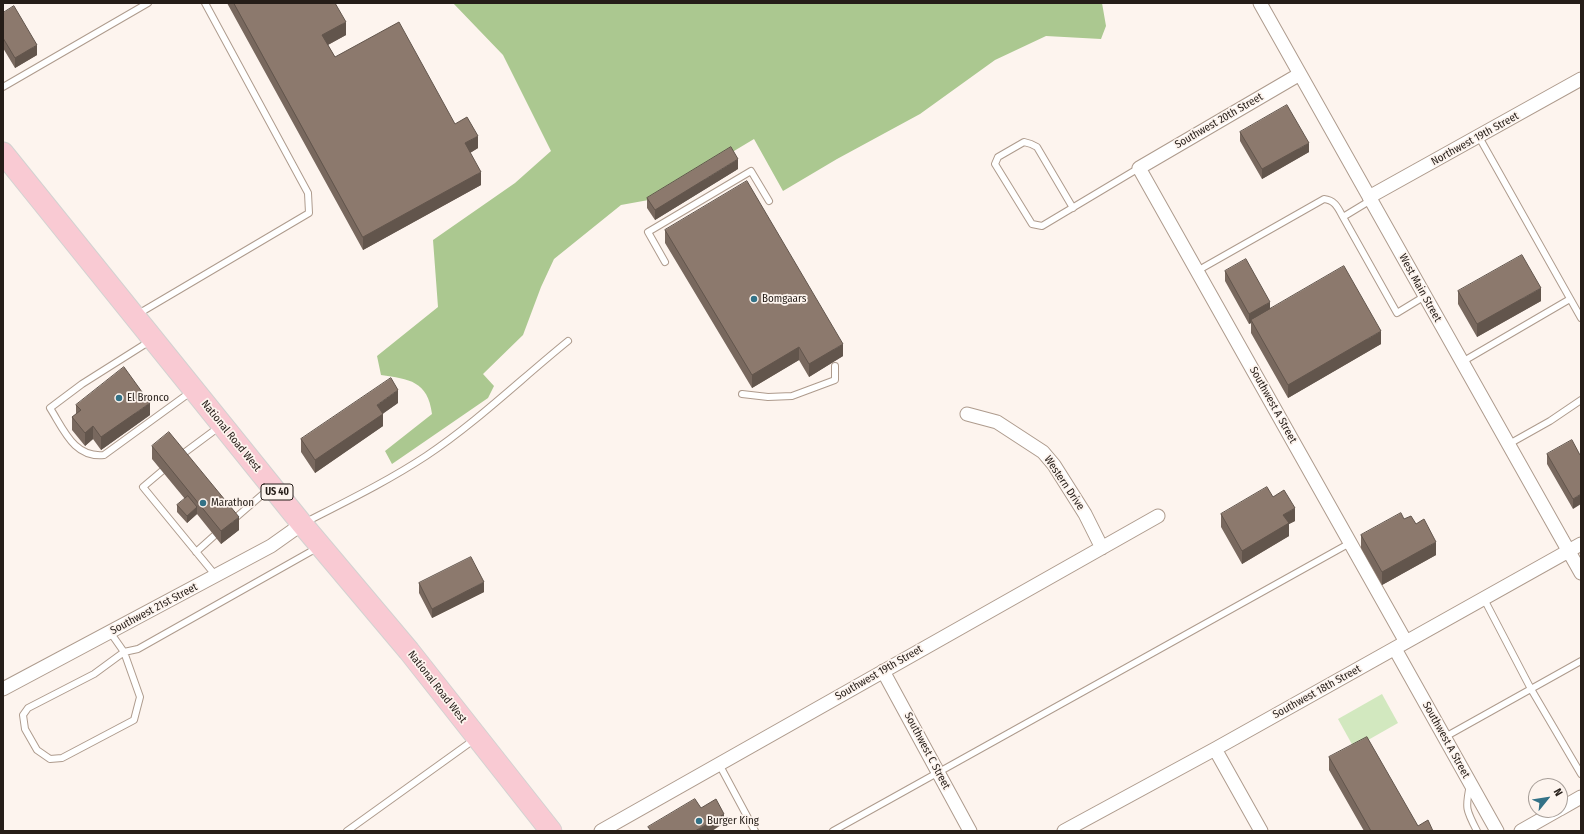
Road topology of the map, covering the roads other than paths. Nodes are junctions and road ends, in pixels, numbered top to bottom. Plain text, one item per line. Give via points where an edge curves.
1 (148, 3) edge
2 (205, 3) edge
3 (1260, 3) edge
4 (1300, 74) junction
5 (1579, 84) edge
6 (3, 87) edge
7 (1479, 137) junction
8 (3, 153) edge
9 (1139, 168) junction
10 (1370, 199) junction
11 (769, 200) dead end
12 (1073, 208) junction
13 (1343, 217) junction
14 (665, 262) dead end
15 (1197, 271) junction
16 (1425, 296) junction
17 (1570, 298) junction
18 (135, 316) junction
19 (1581, 318) edge
20 (153, 339) junction
21 (568, 341) dead end
22 (1462, 362) junction
23 (835, 366) dead end
24 (194, 389) junction
25 (742, 394) dead end
26 (1581, 400) edge
27 (967, 414) dead end
28 (222, 424) junction
29 (1509, 444) junction
30 (179, 457) edge
31 (162, 471) edge
32 (272, 486) junction
33 (1158, 516) dead end
34 (232, 521) edge
35 (302, 524) junction
36 (215, 536) edge
37 (1350, 543) junction
38 (1581, 544) edge
39 (321, 546) junction
40 (1102, 548) junction
41 (1569, 551) junction
42 (196, 552) junction
43 (1581, 573) edge
44 (216, 576) junction
45 (1484, 599) junction
46 (110, 632) junction
47 (1401, 645) junction
48 (124, 652) junction
49 (1581, 661) edge
50 (883, 671) junction
51 (3, 689) edge
52 (1531, 689) junction
53 (1445, 737) junction
54 (477, 738) junction
55 (1215, 749) junction
56 (719, 764) junction
57 (938, 772) junction
58 (1581, 774) edge
59 (1470, 783) junction
60 (1581, 797) edge
61 (1568, 804) edge
62 (1543, 818) edge
63 (346, 831) edge
64 (551, 831) edge
65 (602, 831) edge
66 (755, 831) edge
67 (833, 831) edge
68 (970, 831) edge
69 (1064, 831) edge
70 (1262, 831) edge
71 (1477, 831) edge
72 (1497, 831) edge
73 (1521, 831) edge

1 - 6 lane
2 - 18 lane via 308,193 309,213
3 - 4 street, West Main Street
4 - 9 street, Southwest 20th Street
4 - 10 street, West Main Street
5 - 7 street, Northwest 19th Street
7 - 10 street, Northwest 19th Street
7 - 17 lane
8 - 18 main road, National Road West / US 40
9 - 12 lane
9 - 15 street, Southwest A Street
10 - 13 lane
10 - 16 street, West Main Street
11 - 14 lane via 751,171 648,232
12 - 12 lane via 1042,226 1032,224 995,164 998,157 1024,142 1037,147
13 - 15 lane via 1335,203 1324,199
13 - 16 lane via 1397,313
15 - 37 street, Southwest A Street
16 - 22 street, West Main Street
17 - 19 lane
17 - 22 lane
18 - 20 main road, National Road West / US 40
20 - 24 main road, National Road West / US 40
20 - 24 lane via 82,384 50,408 73,444 86,454 104,455
21 - 35 lane via 481,416 427,455 378,486
22 - 29 street, West Main Street
23 - 25 lane via 835,380 792,396
24 - 28 main road, National Road West / US 40
26 - 29 lane
27 - 40 street, Western Drive via 997,422 1043,452 1085,514
28 - 30 lane
28 - 32 main road, National Road West / US 40
29 - 41 street, West Main Street
31 - 42 lane via 143,487
32 - 34 lane
32 - 35 main road, National Road West / US 40
33 - 40 street, Southwest 19th Street
35 - 39 main road, National Road West / US 40
35 - 44 street, Southwest 21st Street via 271,546
36 - 42 lane
37 - 47 street, Southwest A Street
37 - 57 lane
38 - 41 street, Southwest 18th Street
39 - 48 lane via 138,649
39 - 54 main road, National Road West / US 40 via 409,651
40 - 50 street, Southwest 19th Street
41 - 43 street, West Main Street
41 - 45 street, Southwest 18th Street
42 - 44 lane
44 - 46 street, Southwest 21st Street
45 - 47 street, Southwest 18th Street
45 - 52 lane
46 - 48 lane
46 - 51 street, Southwest 21st Street
47 - 53 street, Southwest A Street
47 - 55 street, Southwest 18th Street
48 - 48 lane via 94,674 28,708 23,715 24,729 37,750 50,759 62,758 134,720 140,697
49 - 52 lane
50 - 56 street, Southwest 19th Street
50 - 57 street, Southwest C Street
52 - 53 lane
52 - 58 lane
53 - 59 street, Southwest A Street
54 - 63 lane
54 - 64 main road, National Road West / US 40
55 - 69 street, Southwest 18th Street
55 - 70 street
56 - 65 street, Southwest 19th Street
56 - 66 lane
57 - 67 lane
57 - 68 street, Southwest C Street
59 - 71 lane via 1466,803
59 - 72 street, Southwest A Street
60 - 61 street
62 - 73 street

